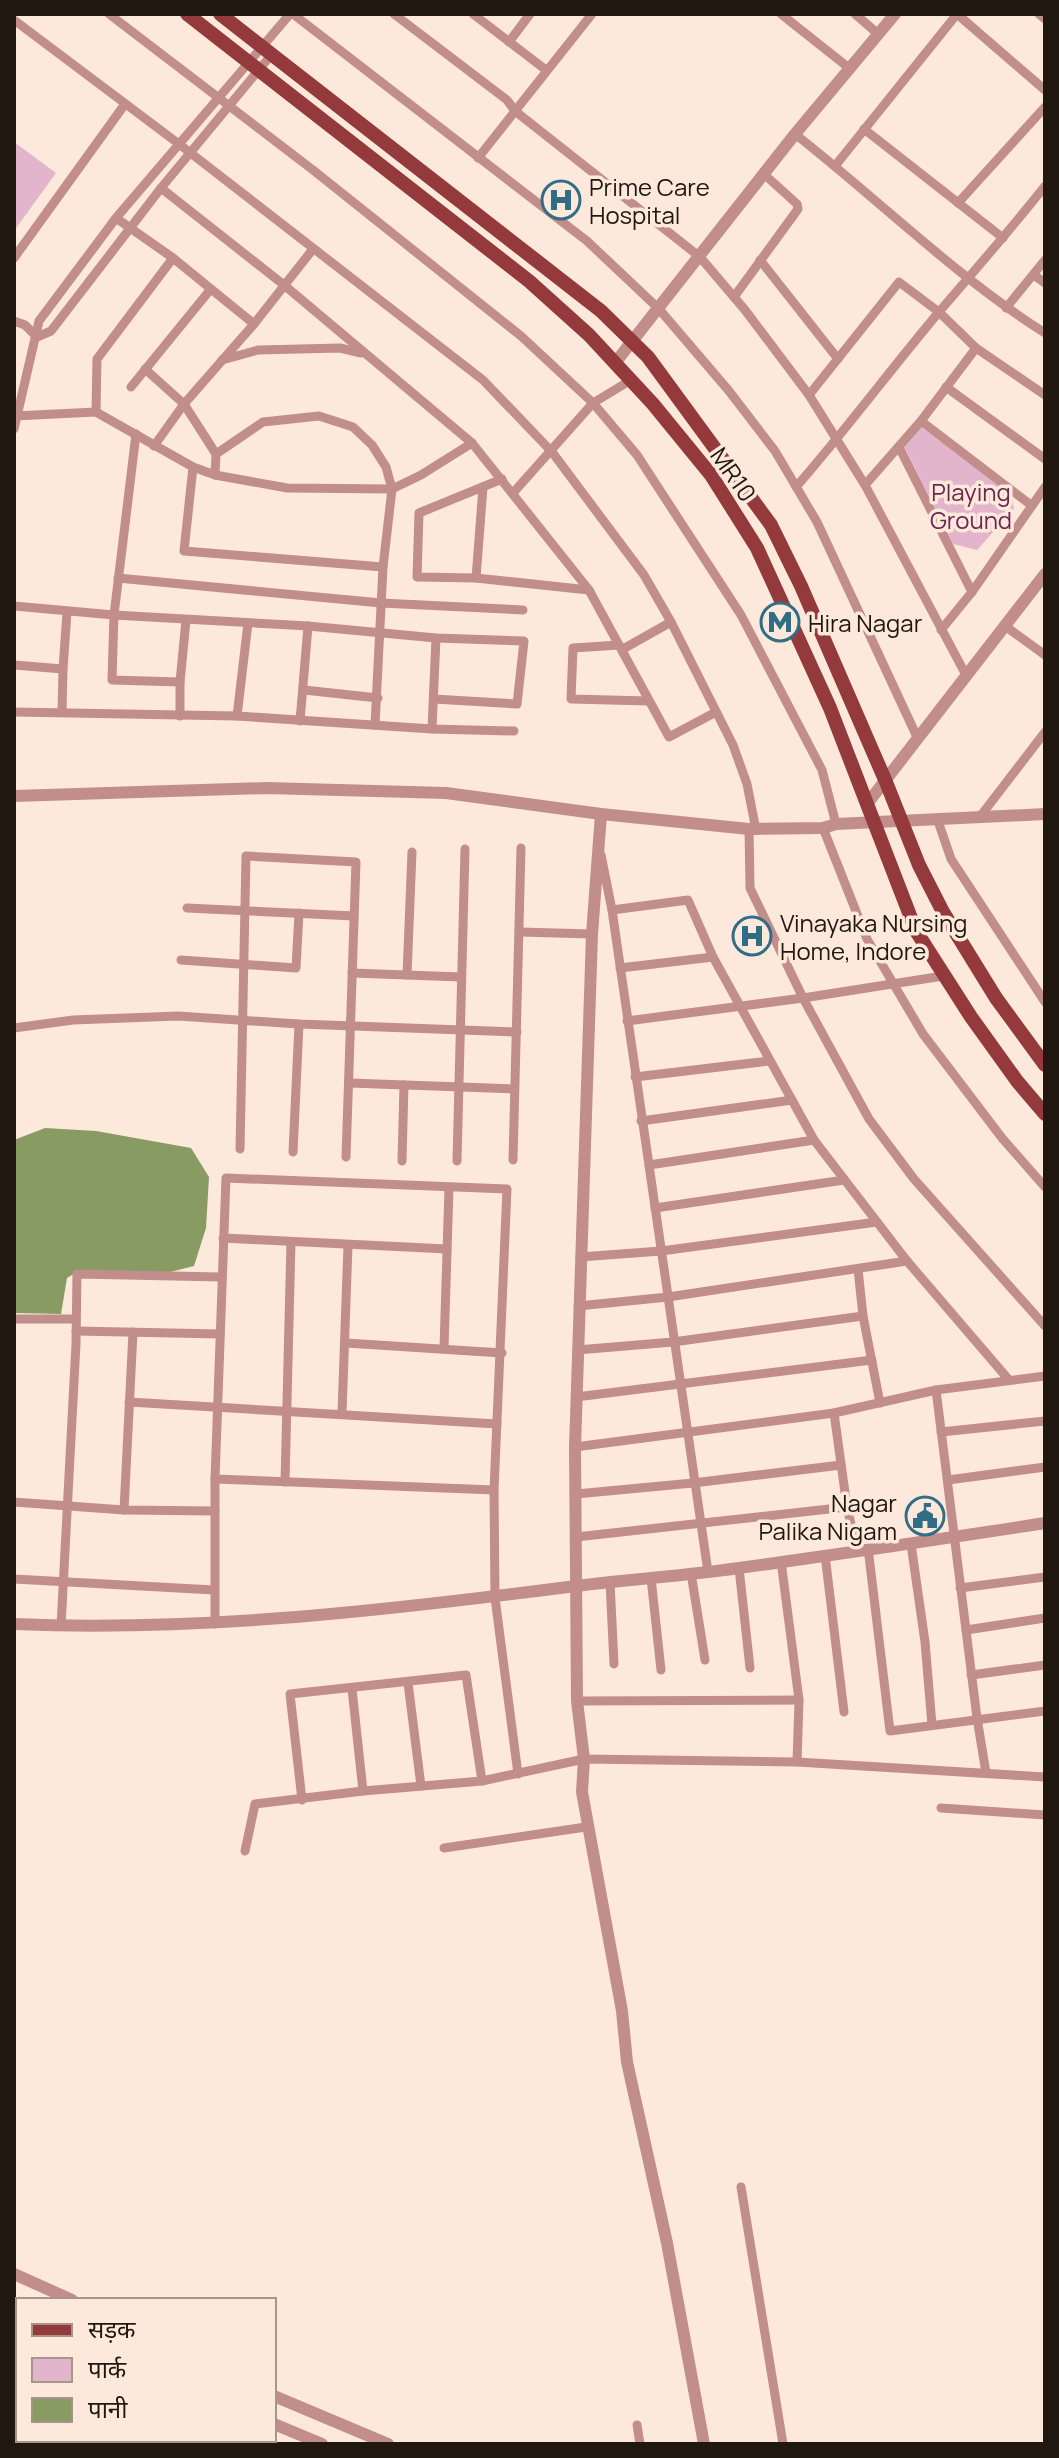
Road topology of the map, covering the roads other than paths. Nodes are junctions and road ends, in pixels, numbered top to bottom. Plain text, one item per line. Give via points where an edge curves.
1 (109, 14) edge
2 (187, 14) edge
3 (220, 14) edge
4 (291, 14) edge
5 (394, 14) edge
6 (473, 14) edge
7 (530, 14) edge
8 (592, 14) edge
9 (781, 14) edge
10 (855, 14) edge
11 (895, 14) edge
12 (957, 14) edge
13 (1039, 14) edge
14 (1045, 19) edge
15 (14, 20) edge
16 (877, 33) junction
17 (509, 42) junction
18 (267, 51) junction
19 (252, 67) junction
20 (849, 68) junction
21 (546, 70) junction
22 (1045, 90) edge
23 (218, 97) junction
24 (125, 104) junction
25 (230, 106) junction
26 (1045, 107) edge
27 (515, 111) junction
28 (864, 129) junction
29 (795, 134) junction
30 (179, 144) junction
31 (191, 153) junction
32 (478, 158) junction
33 (835, 166) junction
34 (765, 175) junction
35 (1045, 186) edge
36 (161, 188) junction
37 (958, 203) junction
38 (116, 218) junction
39 (130, 227) junction
40 (1003, 238) junction
41 (313, 249) junction
42 (700, 257) junction
43 (14, 258) edge
44 (173, 258) junction
45 (760, 260) junction
46 (1045, 260) edge
47 (1034, 275) junction
48 (969, 279) junction
49 (1045, 283) edge
50 (284, 285) junction
51 (210, 290) junction
52 (734, 297) junction
53 (1006, 308) junction
54 (659, 309) junction
55 (939, 312) junction
56 (14, 321) edge
57 (254, 324) junction
58 (1045, 333) edge
59 (37, 337) junction
60 (632, 341) junction
61 (976, 348) junction
62 (363, 353) junction
63 (838, 359) junction
64 (222, 360) junction
65 (615, 363) junction
66 (145, 369) junction
67 (631, 380) junction
68 (131, 387) dead end
69 (946, 387) junction
70 (809, 395) junction
71 (1045, 395) edge
72 (593, 403) junction
73 (184, 404) junction
74 (96, 412) junction
75 (16, 416) edge
76 (921, 421) junction
77 (14, 429) edge
78 (136, 434) junction
79 (837, 440) junction
80 (472, 443) junction
81 (154, 446) junction
82 (899, 447) junction
83 (552, 452) junction
84 (216, 454) junction
85 (1045, 459) edge
86 (193, 467) junction
87 (215, 475) junction
88 (502, 479) junction
89 (865, 485) junction
90 (483, 487) junction
91 (796, 487) junction
92 (1045, 487) edge
93 (392, 489) junction
94 (513, 493) junction
95 (1031, 505) junction
96 (383, 567) junction
97 (118, 578) junction
98 (476, 578) junction
99 (1043, 581) edge
100 (589, 590) junction
101 (972, 592) junction
102 (381, 603) junction
103 (15, 609) edge
104 (523, 610) dead end
105 (67, 612) junction
106 (114, 615) junction
107 (186, 620) junction
108 (671, 622) junction
109 (248, 623) junction
110 (308, 626) junction
111 (1005, 626) junction
112 (941, 630) junction
113 (382, 634) junction
114 (436, 638) junction
115 (621, 647) junction
116 (1045, 655) edge
117 (14, 665) edge
118 (63, 669) junction
119 (967, 677) junction
120 (180, 682) junction
121 (304, 690) junction
122 (378, 698) junction
123 (434, 699) junction
124 (649, 701) junction
125 (14, 712) edge
126 (62, 712) junction
127 (716, 712) junction
128 (180, 716) junction
129 (237, 716) junction
130 (300, 721) junction
131 (375, 725) junction
132 (432, 729) junction
133 (514, 731) dead end
134 (1045, 732) edge
135 (918, 739) junction
136 (886, 782) junction
137 (14, 796) edge
138 (867, 804) junction
139 (601, 814) junction
140 (1045, 814) edge
141 (979, 819) junction
142 (938, 821) junction
143 (902, 822) junction
144 (875, 823) junction
145 (830, 826) junction
146 (752, 829) junction
147 (598, 840) junction
148 (521, 848) dead end
149 (465, 849) dead end
150 (412, 852) dead end
151 (187, 908) dead end
152 (612, 910) junction
153 (243, 911) junction
154 (299, 913) junction
155 (354, 916) junction
156 (520, 932) junction
157 (592, 934) junction
158 (713, 957) junction
159 (181, 960) dead end
160 (242, 963) junction
161 (620, 968) junction
162 (352, 973) junction
163 (407, 975) junction
164 (943, 976) junction
165 (461, 977) junction
166 (894, 985) junction
167 (803, 998) junction
168 (1045, 1002) edge
169 (741, 1006) junction
170 (242, 1021) junction
171 (627, 1021) junction
172 (299, 1024) junction
173 (351, 1025) junction
174 (14, 1028) edge
175 (459, 1029) junction
176 (517, 1032) junction
177 (769, 1061) junction
178 (1045, 1065) edge
179 (635, 1077) junction
180 (350, 1083) junction
181 (404, 1085) junction
182 (457, 1086) junction
183 (514, 1089) junction
184 (792, 1100) junction
185 (1045, 1114) edge
186 (641, 1121) junction
187 (814, 1140) junction
188 (240, 1149) dead end
189 (293, 1152) dead end
190 (346, 1157) dead end
191 (513, 1160) dead end
192 (402, 1161) dead end
193 (457, 1161) dead end
194 (649, 1165) junction
195 (844, 1180) junction
196 (1045, 1187) edge
197 (449, 1188) junction
198 (655, 1208) junction
199 (877, 1222) junction
200 (223, 1238) junction
201 (291, 1242) junction
202 (348, 1245) junction
203 (447, 1249) junction
204 (661, 1251) junction
205 (580, 1257) junction
206 (907, 1261) junction
207 (858, 1269) junction
208 (221, 1277) junction
209 (668, 1297) junction
210 (578, 1306) junction
211 (863, 1316) junction
212 (14, 1319) edge
213 (76, 1319) junction
214 (1045, 1326) edge
215 (76, 1331) junction
216 (133, 1332) junction
217 (220, 1334) junction
218 (673, 1342) junction
219 (346, 1343) junction
220 (444, 1348) junction
221 (577, 1350) junction
222 (502, 1353) junction
223 (872, 1360) junction
224 (1045, 1376) edge
225 (1009, 1380) junction
226 (680, 1385) junction
227 (936, 1390) junction
228 (576, 1397) junction
229 (129, 1402) junction
230 (880, 1403) junction
231 (219, 1407) junction
232 (286, 1411) junction
233 (342, 1413) junction
234 (834, 1413) junction
235 (1045, 1421) edge
236 (497, 1424) junction
237 (688, 1431) junction
238 (941, 1432) junction
239 (575, 1447) junction
240 (841, 1465) junction
241 (1045, 1467) edge
242 (215, 1479) junction
243 (948, 1480) junction
244 (285, 1482) junction
245 (693, 1483) junction
246 (494, 1490) junction
247 (576, 1494) junction
248 (14, 1502) edge
249 (66, 1506) junction
250 (847, 1507) junction
251 (124, 1510) junction
252 (215, 1511) junction
253 (1045, 1523) edge
254 (702, 1525) junction
255 (576, 1537) junction
256 (954, 1537) junction
257 (911, 1544) junction
258 (863, 1549) junction
259 (825, 1555) junction
260 (781, 1561) junction
261 (739, 1568) junction
262 (708, 1572) junction
263 (691, 1573) junction
264 (1045, 1577) edge
265 (651, 1578) junction
266 (14, 1579) edge
267 (63, 1581) junction
268 (610, 1582) junction
269 (578, 1585) junction
270 (960, 1588) junction
271 (214, 1590) junction
272 (495, 1598) junction
273 (1045, 1618) edge
274 (14, 1624) edge
275 (215, 1624) junction
276 (61, 1626) junction
277 (966, 1630) junction
278 (705, 1660) dead end
279 (614, 1664) dead end
280 (1045, 1665) edge
281 (750, 1668) dead end
282 (661, 1670) dead end
283 (971, 1675) junction
284 (408, 1683) junction
285 (352, 1689) junction
286 (799, 1700) junction
287 (577, 1701) junction
288 (1045, 1711) edge
289 (844, 1712) dead end
290 (977, 1718) junction
291 (932, 1725) junction
292 (584, 1759) junction
293 (797, 1762) junction
294 (986, 1773) junction
295 (518, 1774) junction
296 (1045, 1777) edge
297 (482, 1781) junction
298 (421, 1786) junction
299 (363, 1791) junction
300 (302, 1800) junction
301 (941, 1808) dead end
302 (1045, 1815) edge
303 (586, 1827) junction
304 (444, 1848) dead end
305 (245, 1851) dead end
306 (741, 2187) dead end
307 (14, 2274) edge
308 (68, 2298) edge
309 (276, 2397) edge
310 (276, 2425) edge
311 (637, 2425) dead end
312 (322, 2444) edge
313 (388, 2444) edge
314 (640, 2444) edge
315 (704, 2444) edge
316 (783, 2444) edge

1 - 23 street
2 - 19 main road, MR10
3 - 18 main road, MR10
4 - 18 street
4 - 32 street
5 - 27 street
6 - 17 street
7 - 17 street
8 - 21 street
9 - 20 street
10 - 16 street
11 - 16 street
12 - 22 street
12 - 28 street
13 - 14 street
15 - 24 street
16 - 20 street
17 - 21 street
18 - 19 street
18 - 60 main road, MR10 via 589,301
19 - 23 street
19 - 25 street
19 - 65 main road, MR10 via 529,281
20 - 29 street
21 - 27 street
23 - 25 street
23 - 30 street
24 - 30 street
24 - 43 street
25 - 31 street
25 - 72 street via 521,336
26 - 37 street
27 - 32 street
27 - 42 street
28 - 33 street
28 - 37 street
29 - 33 street
29 - 34 street
30 - 31 street
30 - 38 street
31 - 36 street
31 - 41 street
32 - 54 street via 587,241
33 - 48 street
34 - 42 street
34 - 45 street via 798,209
35 - 40 street
36 - 39 street
36 - 50 street
37 - 40 street
38 - 39 street
38 - 59 street via 39,321
39 - 44 street
39 - 59 street via 51,331
40 - 48 street
41 - 50 street
41 - 83 street via 483,380
42 - 52 street
42 - 54 street
44 - 51 street
44 - 74 street via 97,359
45 - 52 street
45 - 63 street
46 - 47 street
47 - 49 street
47 - 53 street
48 - 53 street
48 - 55 street
50 - 57 street
50 - 62 street
51 - 57 street
51 - 66 street
52 - 70 street
53 - 58 street
54 - 60 street
54 - 91 street via 729,391
55 - 61 street
55 - 63 street via 899,282
55 - 79 street
56 - 59 street
57 - 64 street
59 - 75 street
60 - 65 street
60 - 136 main road, MR10 via 771,525
61 - 69 street
61 - 71 street
62 - 64 street via 340,348 258,350
62 - 80 street
63 - 70 street
64 - 73 street
65 - 67 main road, MR10
66 - 68 street
66 - 73 street
67 - 72 street
67 - 138 main road, MR10 via 711,475 757,548
69 - 76 street
69 - 85 street
70 - 79 street
72 - 83 street
72 - 145 street via 637,455 741,615 822,770
73 - 81 street
73 - 84 street
74 - 75 street
74 - 78 street
75 - 77 street
76 - 82 street
76 - 95 street
78 - 81 street
78 - 97 street
79 - 89 street
79 - 91 street
80 - 88 street
80 - 93 street
81 - 86 street
82 - 89 street
82 - 101 street
83 - 94 street
83 - 108 street via 644,575
84 - 87 street
84 - 93 street via 263,422 319,416 353,427 372,445
86 - 87 street
86 - 96 street via 184,551
87 - 93 street via 287,488
88 - 90 street
88 - 94 street
89 - 112 street
90 - 98 street
90 - 98 street via 419,513 417,577
91 - 135 street
92 - 95 street
93 - 96 street
94 - 100 street
95 - 101 street
96 - 102 street
97 - 102 street
97 - 106 street
98 - 100 street
99 - 111 street
100 - 115 street
101 - 112 street
102 - 104 street
102 - 113 street
103 - 105 street
105 - 106 street
105 - 118 street
106 - 107 street
106 - 120 street via 112,680
107 - 109 street
107 - 120 street
108 - 115 street
108 - 127 street
109 - 110 street
109 - 129 street
110 - 113 street
110 - 121 street
111 - 116 street
111 - 119 street
112 - 119 street
113 - 114 street
113 - 122 street
114 - 123 street
114 - 123 street via 524,641 517,704
115 - 124 street
115 - 124 street via 573,648 571,699
117 - 118 street
118 - 126 street
119 - 135 street
120 - 128 street
121 - 122 street
121 - 130 street
122 - 131 street
123 - 132 street
124 - 127 street via 669,737
125 - 126 street
126 - 128 street
127 - 146 street via 747,784
128 - 129 street
129 - 130 street
130 - 131 street
131 - 132 street
132 - 133 street
134 - 141 street
135 - 136 street
136 - 138 street
136 - 143 main road, MR10
137 - 139 street via 267,788 446,793
138 - 144 main road, MR10
139 - 146 street
139 - 147 street
140 - 141 street
141 - 142 street
142 - 143 street
142 - 168 street via 951,859
143 - 144 street
143 - 178 main road, MR10 via 950,924
144 - 145 street
144 - 164 main road, MR10 via 916,931
145 - 146 street
145 - 166 street via 867,939
146 - 167 street via 750,888
147 - 152 street
147 - 157 street
148 - 156 street
149 - 165 street
150 - 163 street
151 - 153 street
152 - 158 street via 688,900
152 - 161 street
153 - 154 street
153 - 155 street via 246,856 356,862
153 - 160 street
154 - 155 street
154 - 160 street via 296,968
155 - 162 street
156 - 157 street
156 - 176 street
157 - 205 street
158 - 161 street
158 - 169 street
159 - 160 street
160 - 170 street
161 - 171 street
162 - 163 street
162 - 173 street
163 - 165 street
164 - 166 street
164 - 185 main road, MR10
165 - 175 street
166 - 167 street
166 - 196 street via 923,1034
167 - 169 street
167 - 214 street via 869,1119 914,1179
169 - 171 street
169 - 177 street
170 - 172 street
170 - 174 street via 178,1016
170 - 188 street
171 - 179 street
172 - 173 street
172 - 189 street
173 - 175 street
173 - 180 street
175 - 176 street
175 - 182 street
176 - 183 street
177 - 179 street
177 - 184 street
179 - 186 street
180 - 181 street
180 - 190 street
181 - 182 street
181 - 192 street
182 - 183 street
182 - 193 street
183 - 191 street
184 - 186 street
184 - 187 street
186 - 194 street
187 - 194 street
187 - 195 street
194 - 198 street
195 - 198 street
195 - 199 street
197 - 200 street via 226,1178
197 - 203 street
197 - 222 street via 507,1189
198 - 204 street
199 - 204 street
199 - 206 street
200 - 201 street
200 - 208 street
201 - 202 street
201 - 232 street
202 - 203 street
202 - 219 street
203 - 220 street
204 - 205 street
204 - 209 street
205 - 210 street
206 - 207 street
206 - 225 street
207 - 209 street
207 - 211 street
208 - 213 street via 77,1274
208 - 217 street
209 - 210 street
209 - 218 street
210 - 221 street
211 - 218 street
211 - 223 street
212 - 213 street
213 - 215 street
215 - 216 street
215 - 249 street
216 - 217 street
216 - 229 street
217 - 231 street
218 - 221 street
218 - 226 street
219 - 220 street
219 - 233 street
220 - 222 street
221 - 228 street
222 - 236 street
223 - 226 street
223 - 230 street
224 - 225 street
225 - 227 street
226 - 228 street
226 - 237 street
227 - 230 street
227 - 238 street
228 - 239 street
229 - 231 street
229 - 251 street
230 - 234 street
231 - 232 street
231 - 242 street
232 - 233 street
232 - 244 street
233 - 236 street
234 - 237 street
234 - 240 street
235 - 238 street
236 - 246 street
237 - 239 street
237 - 245 street
238 - 243 street
239 - 247 street
240 - 245 street
240 - 250 street
241 - 243 street
242 - 244 street
242 - 252 street
243 - 256 street
244 - 246 street
245 - 247 street
245 - 254 street
246 - 272 street
247 - 255 street
248 - 249 street
249 - 251 street
249 - 267 street
250 - 254 street
250 - 258 street
251 - 252 street
252 - 271 street
253 - 256 street
254 - 255 street
254 - 262 street
255 - 269 street
256 - 257 street
256 - 270 street
257 - 258 street
257 - 291 street
258 - 259 street
258 - 291 street via 890,1731
259 - 260 street
259 - 289 street
260 - 261 street
260 - 286 street
261 - 262 street
261 - 281 street
262 - 263 street
263 - 265 street
263 - 278 street
264 - 270 street
265 - 268 street
265 - 282 street
266 - 267 street
267 - 271 street
267 - 276 street
268 - 269 street
268 - 279 street
269 - 272 street
269 - 287 street
270 - 277 street
271 - 275 street
272 - 275 street
272 - 295 street
273 - 277 street
274 - 276 street
275 - 276 street
277 - 283 street
280 - 283 street
283 - 290 street
284 - 285 street
284 - 297 street via 466,1675
284 - 298 street
285 - 299 street
285 - 300 street via 290,1694
286 - 287 street
286 - 293 street
287 - 292 street
288 - 290 street
290 - 291 street
290 - 294 street
292 - 293 street
292 - 295 street
292 - 303 street
293 - 294 street
294 - 296 street
295 - 297 street
297 - 298 street
298 - 299 street
299 - 300 street
300 - 305 street via 255,1804
301 - 302 street
303 - 304 street
303 - 315 street
306 - 316 street
307 - 308 street
309 - 313 street
310 - 312 street
311 - 314 street

